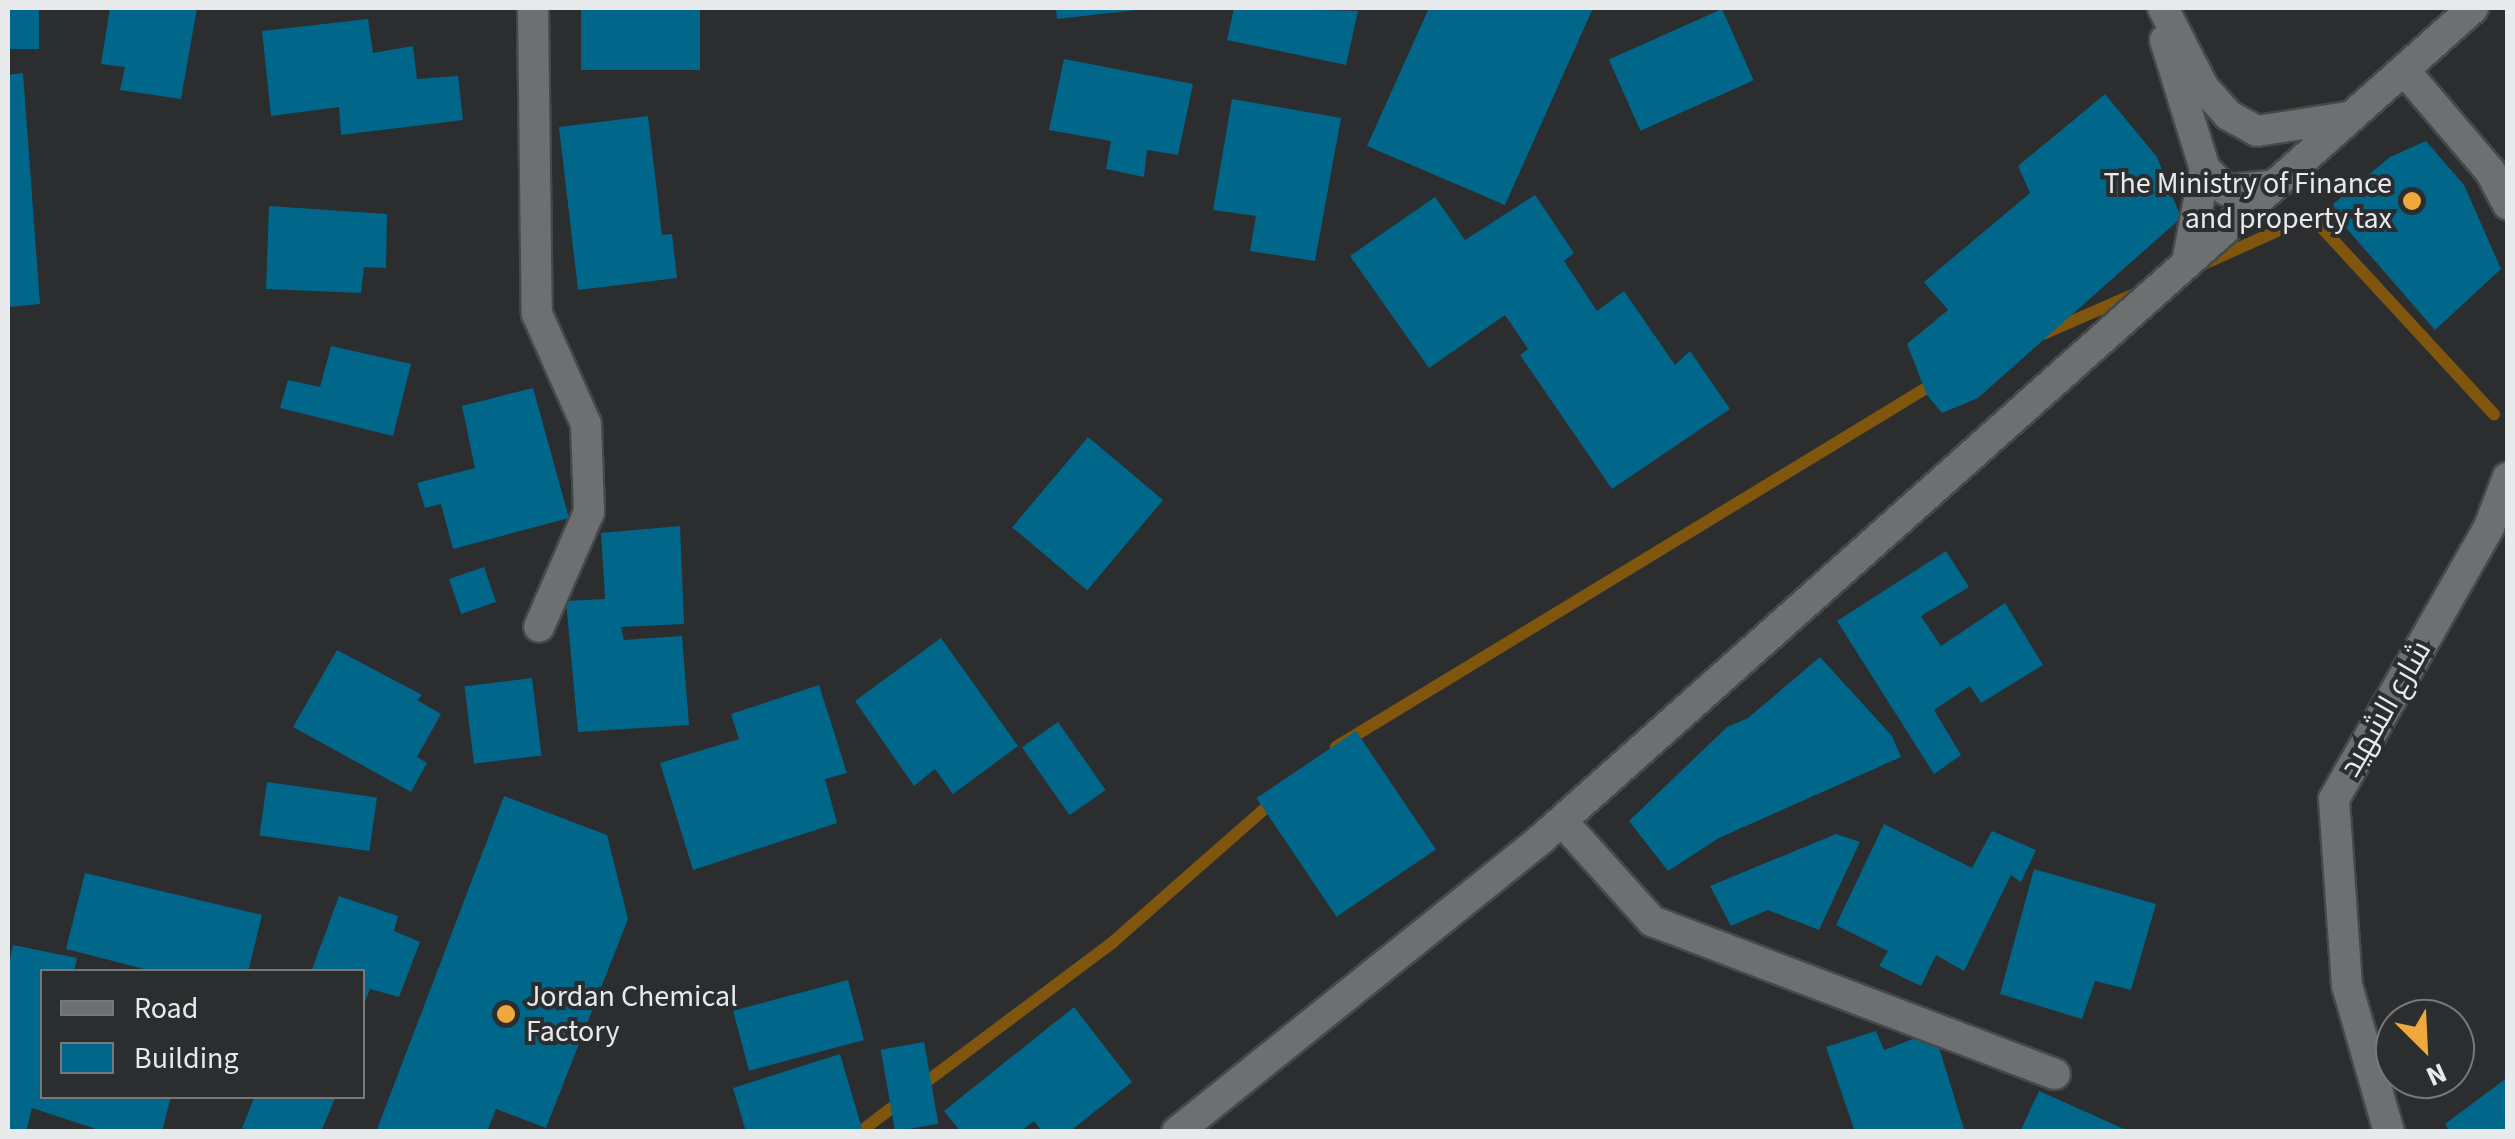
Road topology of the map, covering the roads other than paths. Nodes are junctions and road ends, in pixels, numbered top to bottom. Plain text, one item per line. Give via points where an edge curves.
1 (533, 8) edge
2 (2160, 8) edge
3 (2474, 8) edge
4 (2404, 70) junction
5 (2348, 117) junction
6 (2205, 169) junction
7 (2268, 186) junction
8 (2508, 205) edge
9 (2188, 257) junction
10 (2508, 476) edge
11 (539, 627) dead end
12 (1562, 821) junction
13 (2055, 1074) dead end
14 (1177, 1132) edge
15 (2389, 1132) edge

1 - 11 street via 537,314 586,424 589,512
2 - 5 street via 2204,88 2228,115 2257,131
2 - 6 street
3 - 4 street
4 - 5 street
4 - 8 street via 2490,171
5 - 7 street
6 - 7 street via 2226,190
6 - 9 street
7 - 9 street
9 - 12 street
10 - 15 street, شارع الشهيد via 2489,527 2334,799 2347,986
12 - 13 street via 1652,921
12 - 14 street

